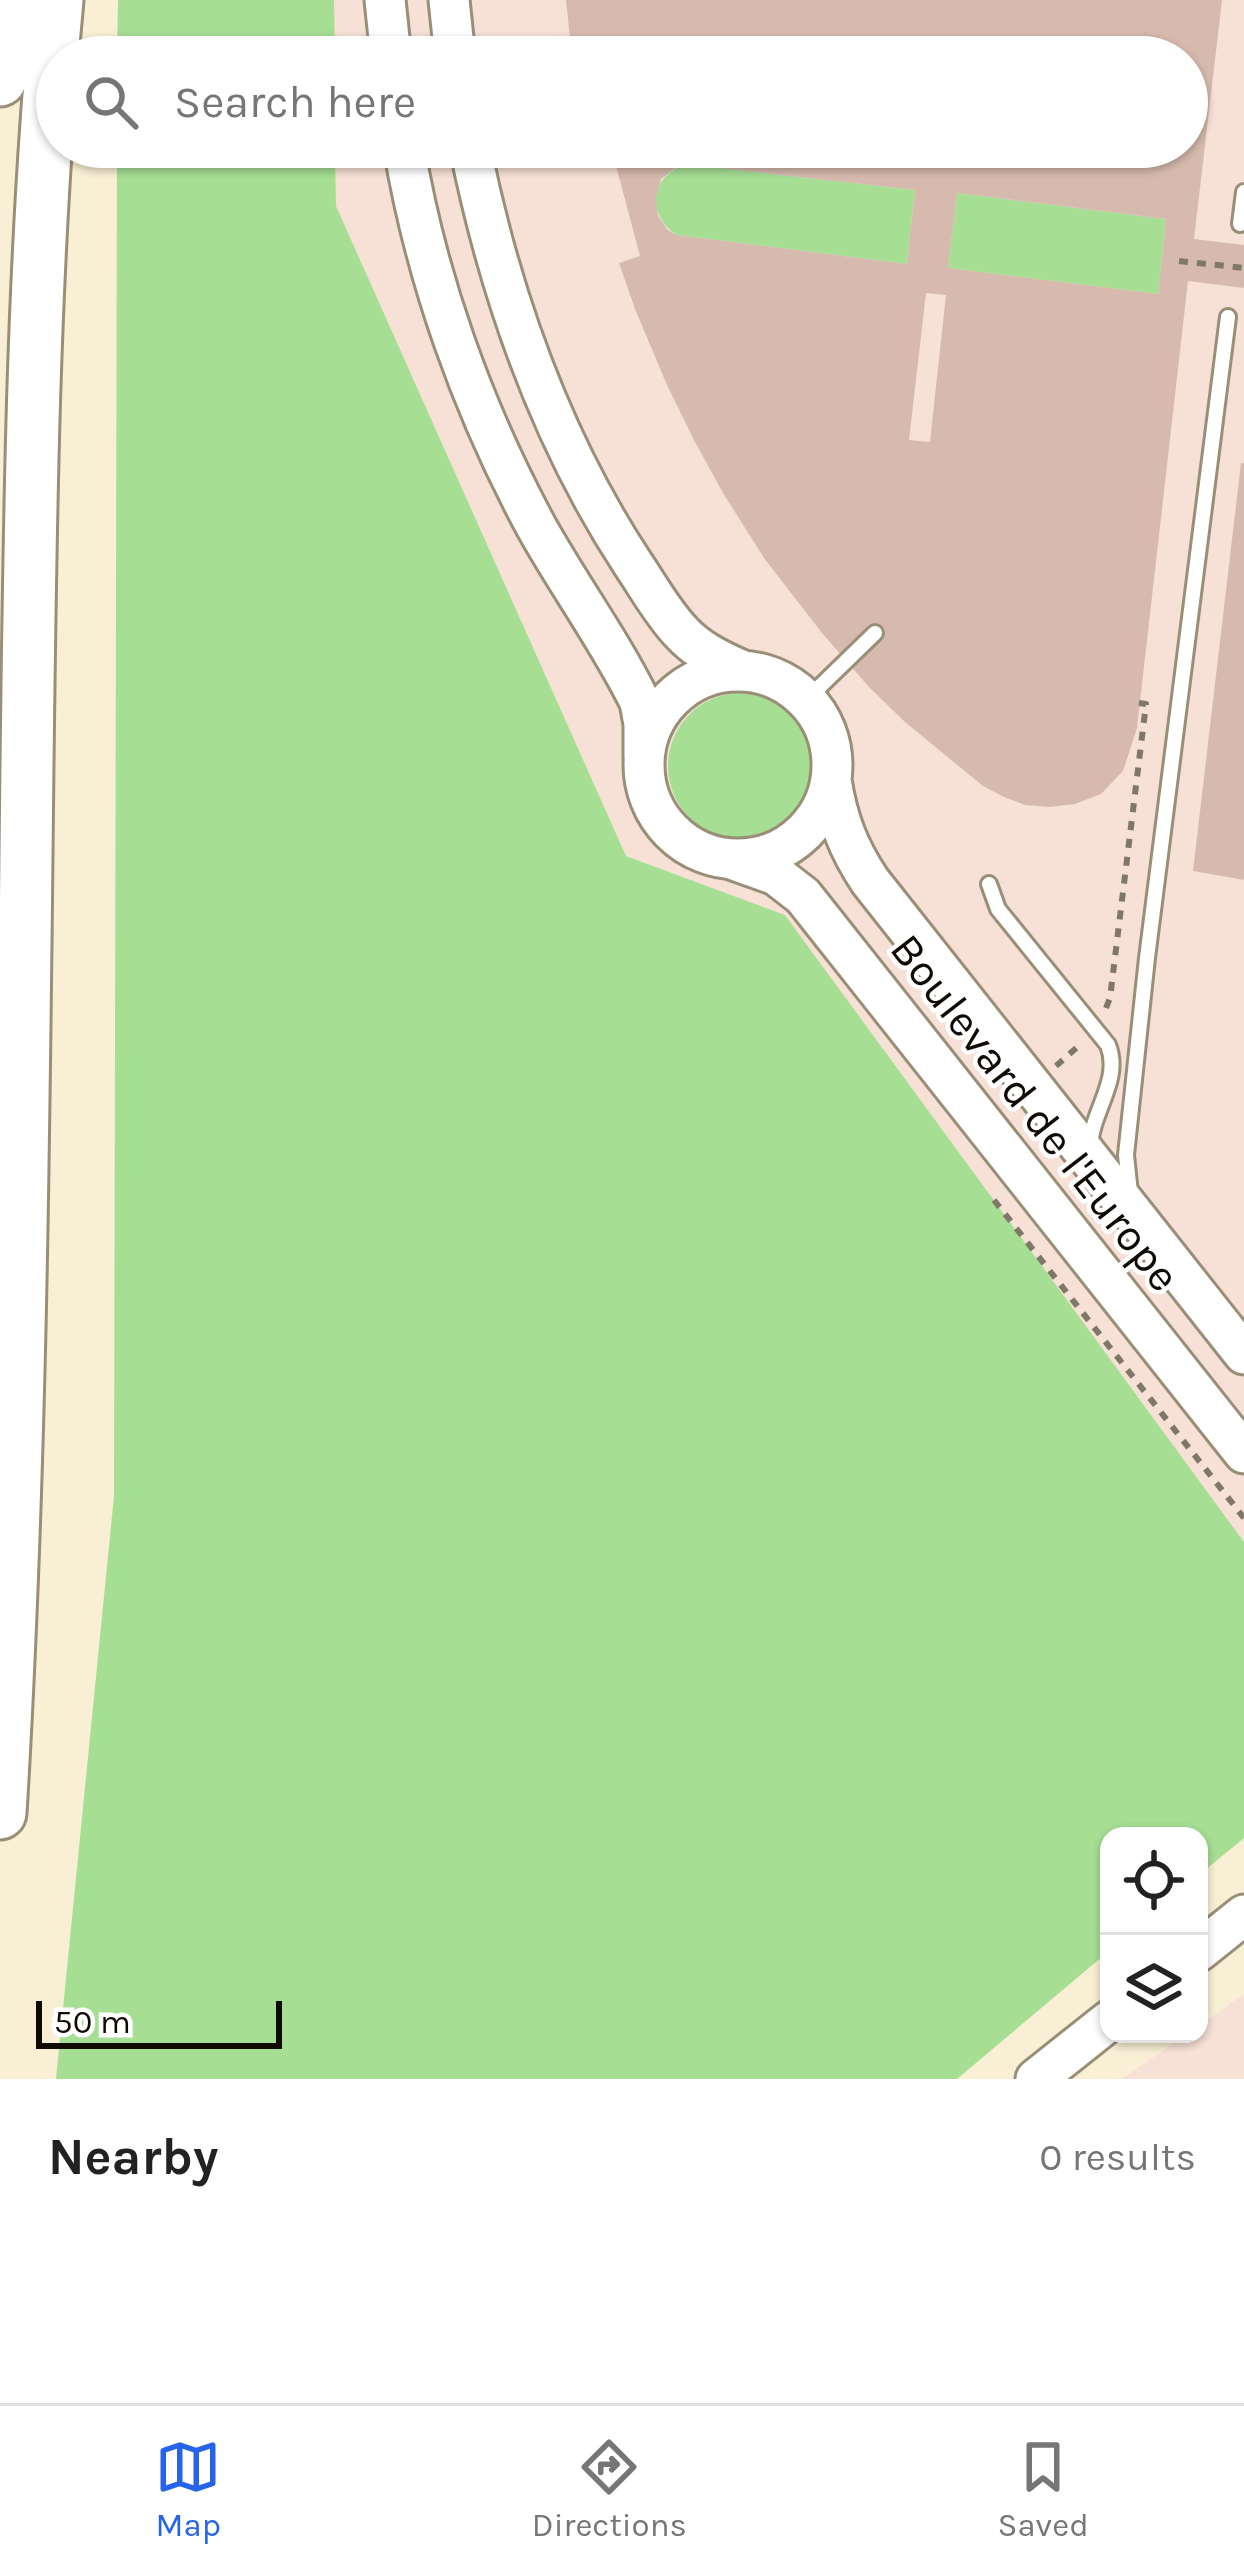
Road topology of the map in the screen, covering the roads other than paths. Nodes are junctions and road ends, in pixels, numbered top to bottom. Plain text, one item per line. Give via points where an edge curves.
1 (7, 0) edge
2 (57, 0) edge
3 (385, 0) edge
4 (449, 0) edge
5 (54, 36) edge
6 (389, 36) edge
7 (453, 36) edge
8 (0, 80) edge
9 (45, 168) edge
10 (409, 168) edge
11 (475, 168) edge
12 (1244, 192) edge
13 (1240, 224) dead end
14 (1228, 316) dead end
15 (875, 633) dead end
16 (742, 671) junction
17 (806, 700) junction
18 (644, 757) junction
19 (832, 780) junction
20 (731, 859) junction
21 (988, 884) dead end
22 (1097, 1169) junction
23 (1134, 1216) junction
24 (1244, 1354) edge
25 (1244, 1453) edge
26 (0, 1813) edge
27 (1244, 1915) edge
28 (1208, 1944) edge
29 (1100, 2028) edge
30 (1036, 2079) edge

1 - 8 highway
2 - 5 highway
3 - 6 main road
4 - 7 main road
9 - 26 highway via 28,609 17,1436
10 - 18 main road via 438,289 484,418 538,530 640,702
11 - 16 main road via 510,303 583,480 680,631
12 - 13 lane
14 - 23 lane via 1126,1155
15 - 17 lane
16 - 17 main road via 784,682
16 - 18 main road via 714,674 676,694 658,716
17 - 19 main road via 826,729
18 - 20 main road via 662,819 685,842
19 - 20 main road via 820,813 796,839 766,855
19 - 22 main road, Boulevard de l'Europe via 845,840 870,881
20 - 25 main road, Boulevard de l'Europe via 776,875 803,896
21 - 22 lane via 998,909 1113,1059 1089,1142
22 - 23 main road, Boulevard de l'Europe
23 - 24 main road, Boulevard de l'Europe
27 - 28 main road
29 - 30 main road

